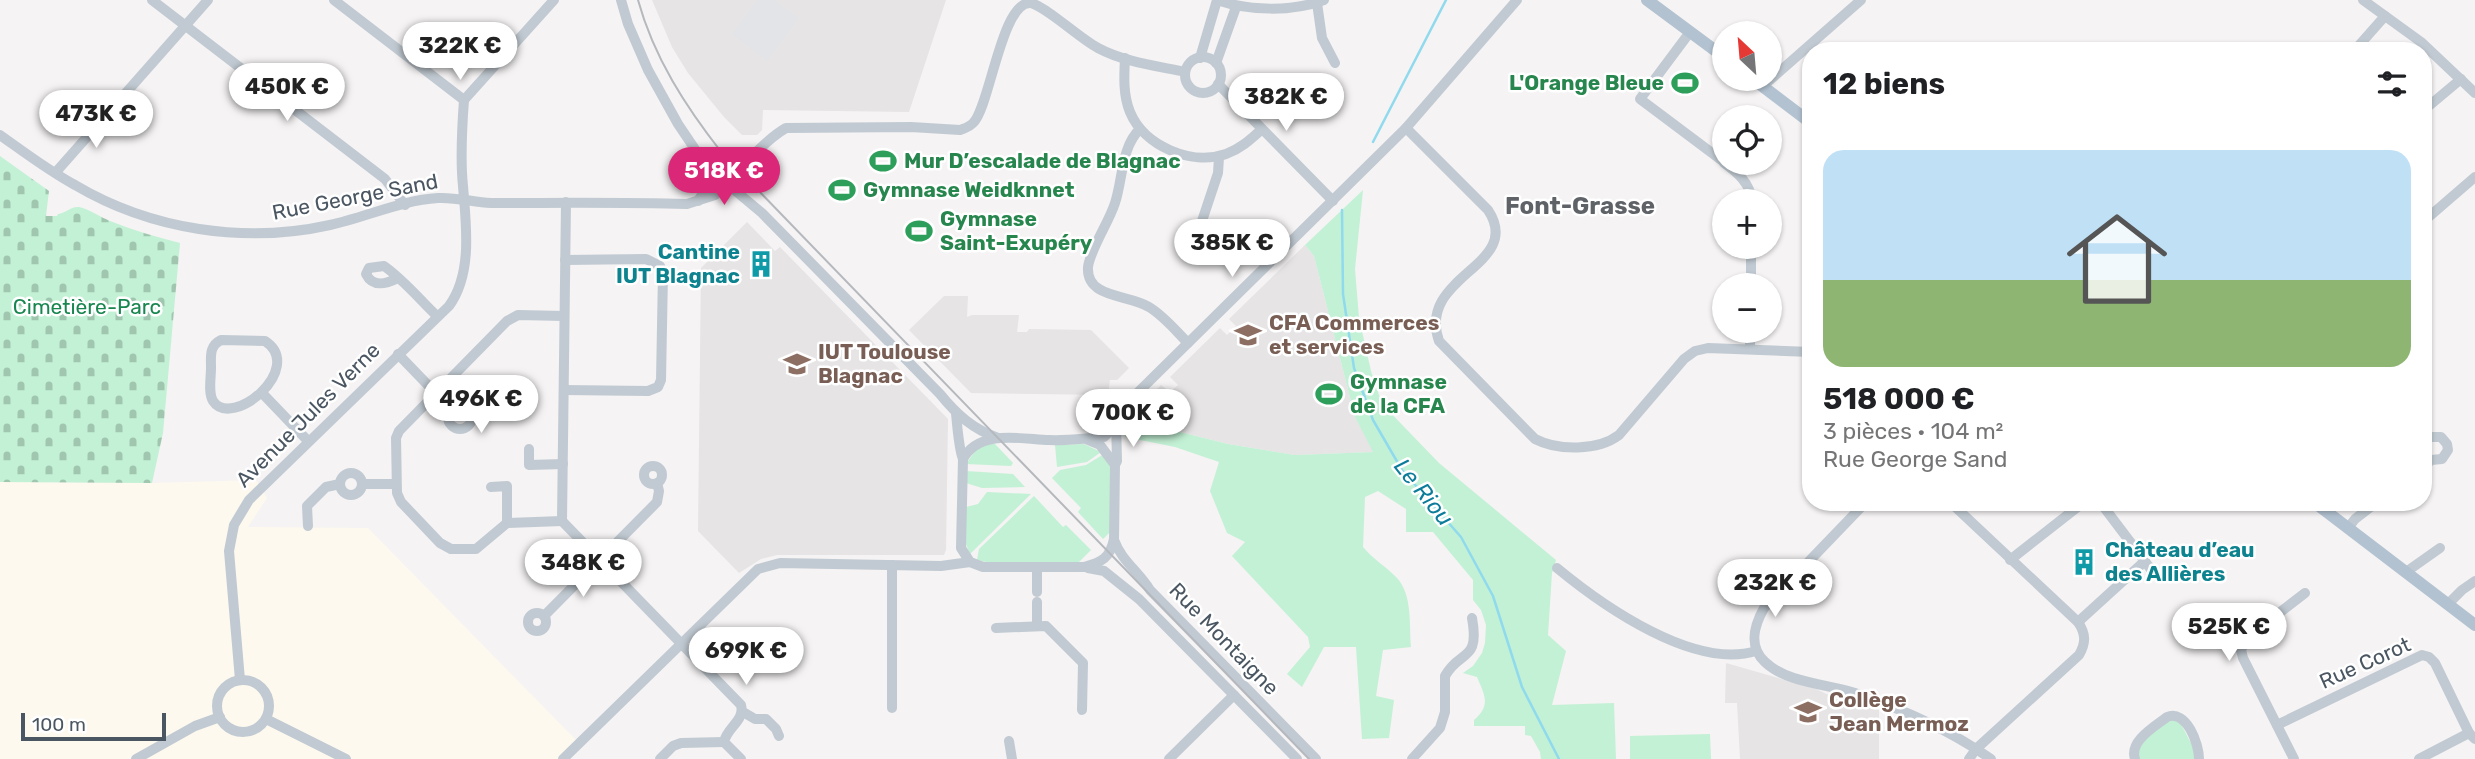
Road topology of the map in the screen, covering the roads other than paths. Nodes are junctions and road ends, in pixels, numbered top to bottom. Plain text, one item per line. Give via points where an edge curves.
1 (152, 0) edge
2 (208, 0) edge
3 (334, 0) edge
4 (554, 0) edge
5 (621, 0) edge
6 (1217, 0) edge
7 (1517, 0) edge
8 (1647, 0) edge
9 (1861, 0) edge
10 (2363, 0) edge
11 (1320, 1) edge
12 (1232, 4) edge
13 (2385, 16) junction
14 (185, 26) junction
15 (1690, 32) junction
16 (1809, 42) edge
17 (2362, 42) edge
18 (2421, 42) edge
19 (1712, 48) edge
20 (1802, 48) edge
21 (2432, 52) edge
22 (1125, 58) junction
23 (1200, 58) junction
24 (1335, 62) dead end
25 (1216, 63) junction
26 (1782, 64) edge
27 (1185, 72) junction
28 (2461, 79) junction
29 (1218, 85) junction
30 (1769, 91) edge
31 (2475, 93) edge
32 (464, 100) junction
33 (2432, 103) edge
34 (1802, 116) edge
35 (1406, 128) junction
36 (1140, 129) junction
37 (1261, 130) junction
38 (0, 135) edge
39 (1712, 154) edge
40 (1219, 157) junction
41 (56, 172) junction
42 (1738, 175) edge
43 (2475, 177) edge
44 (723, 181) junction
45 (1749, 189) edge
46 (464, 200) junction
47 (1333, 201) junction
48 (566, 202) junction
49 (405, 205) junction
50 (2432, 214) edge
51 (1222, 231) dead end
52 (565, 260) junction
53 (398, 278) dead end
54 (437, 316) junction
55 (564, 316) junction
56 (1188, 343) junction
57 (1750, 343) edge
58 (1750, 349) junction
59 (1802, 352) edge
60 (398, 354) junction
61 (564, 390) junction
62 (435, 393) junction
63 (263, 394) junction
64 (450, 408) dead end
65 (956, 413) junction
66 (1115, 422) junction
67 (2432, 436) edge
68 (999, 438) junction
69 (1084, 438) junction
70 (308, 441) junction
71 (529, 449) dead end
72 (963, 459) junction
73 (2432, 462) edge
74 (563, 464) junction
75 (1115, 465) junction
76 (657, 483) dead end
77 (340, 484) junction
78 (395, 484) junction
79 (362, 485) junction
80 (491, 487) dead end
81 (1857, 511) edge
82 (1959, 511) edge
83 (2073, 511) edge
84 (2107, 511) edge
85 (2326, 511) edge
86 (2365, 511) edge
87 (562, 521) junction
88 (508, 523) junction
89 (308, 526) dead end
90 (2348, 528) junction
91 (1114, 539) junction
92 (961, 548) junction
93 (2440, 548) dead end
94 (600, 560) junction
95 (2010, 560) junction
96 (2145, 561) junction
97 (970, 562) junction
98 (951, 564) junction
99 (892, 565) junction
100 (1037, 567) junction
101 (1084, 568) junction
102 (1557, 568) dead end
103 (2153, 572) dead end
104 (2406, 572) junction
105 (2475, 581) edge
106 (2305, 593) dead end
107 (2448, 604) junction
108 (544, 616) dead end
109 (1472, 618) dead end
110 (2078, 622) junction
111 (1037, 625) junction
112 (2475, 625) edge
113 (996, 628) dead end
114 (682, 644) junction
115 (1756, 651) junction
116 (240, 680) junction
117 (1234, 695) junction
118 (892, 708) dead end
119 (1082, 710) dead end
120 (743, 712) junction
121 (220, 717) junction
122 (266, 719) junction
123 (2277, 725) junction
124 (779, 736) dead end
125 (2472, 736) edge
126 (1009, 741) dead end
127 (724, 742) junction
128 (1976, 749) junction
129 (136, 759) edge
130 (346, 759) edge
131 (563, 759) edge
132 (660, 759) edge
133 (741, 759) edge
134 (1012, 759) edge
135 (1168, 759) edge
136 (1297, 759) edge
137 (1316, 759) edge
138 (1412, 759) edge
139 (1969, 759) edge
140 (1991, 759) edge
141 (2135, 759) edge
142 (2199, 759) edge
143 (2294, 759) edge
144 (2419, 759) edge

1 - 14 street
2 - 14 street
3 - 32 street
4 - 32 street
5 - 44 street via 648,70 678,124 707,167
6 - 12 street
6 - 23 street
7 - 35 street
8 - 15 main road
9 - 16 street
10 - 13 street
11 - 12 street via 1271,8
11 - 24 street via 1322,38
12 - 25 street
13 - 17 street
13 - 18 street
14 - 41 street
14 - 49 street via 385,179
15 - 19 main road
15 - 39 street via 1640,99
20 - 26 street
21 - 28 street
22 - 27 street
22 - 36 street via 1126,101
22 - 44 street, Rue George Sand via 1097,48 1035,5 1023,2 1009,19 979,114 967,128 786,128
23 - 25 street
23 - 27 street
25 - 29 street
27 - 29 street via 1194,90 1207,93
28 - 31 street
28 - 33 street
29 - 37 street
30 - 34 main road
32 - 46 street, Avenue Jules Verne
35 - 47 street
35 - 58 street via 1488,210 1497,232 1489,252 1438,305 1435,324 1440,341 1535,439 1551,445 1605,444 1619,435 1695,351
36 - 40 street via 1175,152
36 - 56 street via 1127,149 1115,204 1088,271 1103,293 1148,306
37 - 40 street via 1240,148
37 - 47 street
38 - 41 street, Rue George Sand
40 - 51 street via 1201,224
41 - 49 street, Rue George Sand via 114,205 217,232 290,232
42 - 45 street
43 - 50 street
44 - 48 street, Rue George Sand via 716,194 687,204
44 - 65 street via 762,213
46 - 48 street, Rue George Sand
46 - 49 street, Rue George Sand via 435,198
46 - 54 street, Avenue Jules Verne via 461,285
47 - 56 street
48 - 52 street
52 - 55 street
52 - 61 street via 646,260 660,266 663,273 662,380 658,387 648,391
53 - 54 street
54 - 60 street, Avenue Jules Verne
55 - 61 street
55 - 62 street via 518,315 507,321
56 - 66 street via 1118,412
57 - 58 street
58 - 59 street
60 - 62 street
60 - 70 street, Avenue Jules Verne
61 - 74 street
62 - 64 street
62 - 78 street via 399,431
63 - 63 street via 276,361 271,345 265,341 215,343 211,351 213,400 219,406 232,407
63 - 70 street
65 - 68 street
65 - 72 street
66 - 69 street via 1104,437
66 - 75 street
67 - 73 street via 2441,437 2447,444 2446,455
68 - 69 street
68 - 72 street via 975,445
69 - 75 street via 1100,445
70 - 116 street, Avenue Jules Verne via 249,499 234,525 229,551
71 - 74 street via 529,465
72 - 92 street
74 - 87 street
75 - 91 street
76 - 94 street via 657,502
77 - 79 street via 351,496
77 - 79 street via 345,474 353,473
77 - 89 street via 326,487 307,506
78 - 79 street
78 - 88 street via 401,502 451,549 477,549
80 - 88 street via 507,486
81 - 115 street via 1764,608 1754,629
82 - 95 street
83 - 95 street
84 - 96 street
85 - 90 main road
86 - 90 street
87 - 88 street
87 - 94 street
90 - 104 main road
91 - 101 street via 1107,558
91 - 137 street, Rue Montaigne via 1121,556 1150,590
92 - 97 street
92 - 98 street
93 - 104 street
94 - 108 street
94 - 114 street
95 - 110 street
96 - 103 street
96 - 110 street
97 - 98 street
97 - 100 street via 983,567
98 - 99 street
99 - 114 street via 768,565 748,577
99 - 118 street
100 - 101 street
100 - 111 street
101 - 117 street, Rue Montaigne via 1112,576
102 - 115 street via 1611,610 1680,643 1722,655
104 - 107 main road
105 - 107 street
106 - 123 street via 2248,637 2241,650
107 - 112 main road
109 - 138 street via 1474,645 1445,676 1440,728
110 - 128 street via 2085,637 2079,655
111 - 113 street
111 - 119 street via 1046,626 1083,663
114 - 120 street
114 - 131 street
115 - 128 street via 1788,675 1894,708
116 - 121 street via 221,693 217,703
116 - 122 street via 254,683 266,693
117 - 135 street
117 - 136 street, Rue Montaigne
120 - 124 street via 766,719
120 - 127 street
121 - 122 street via 230,729 240,732 258,727
121 - 129 street
122 - 130 street
123 - 125 street, Rue Corot via 2422,655 2435,663
123 - 143 street
125 - 144 street
126 - 134 street
127 - 132 street via 681,743
127 - 133 street
128 - 139 street
128 - 140 street
141 - 142 street via 2137,742 2172,714 2185,722

